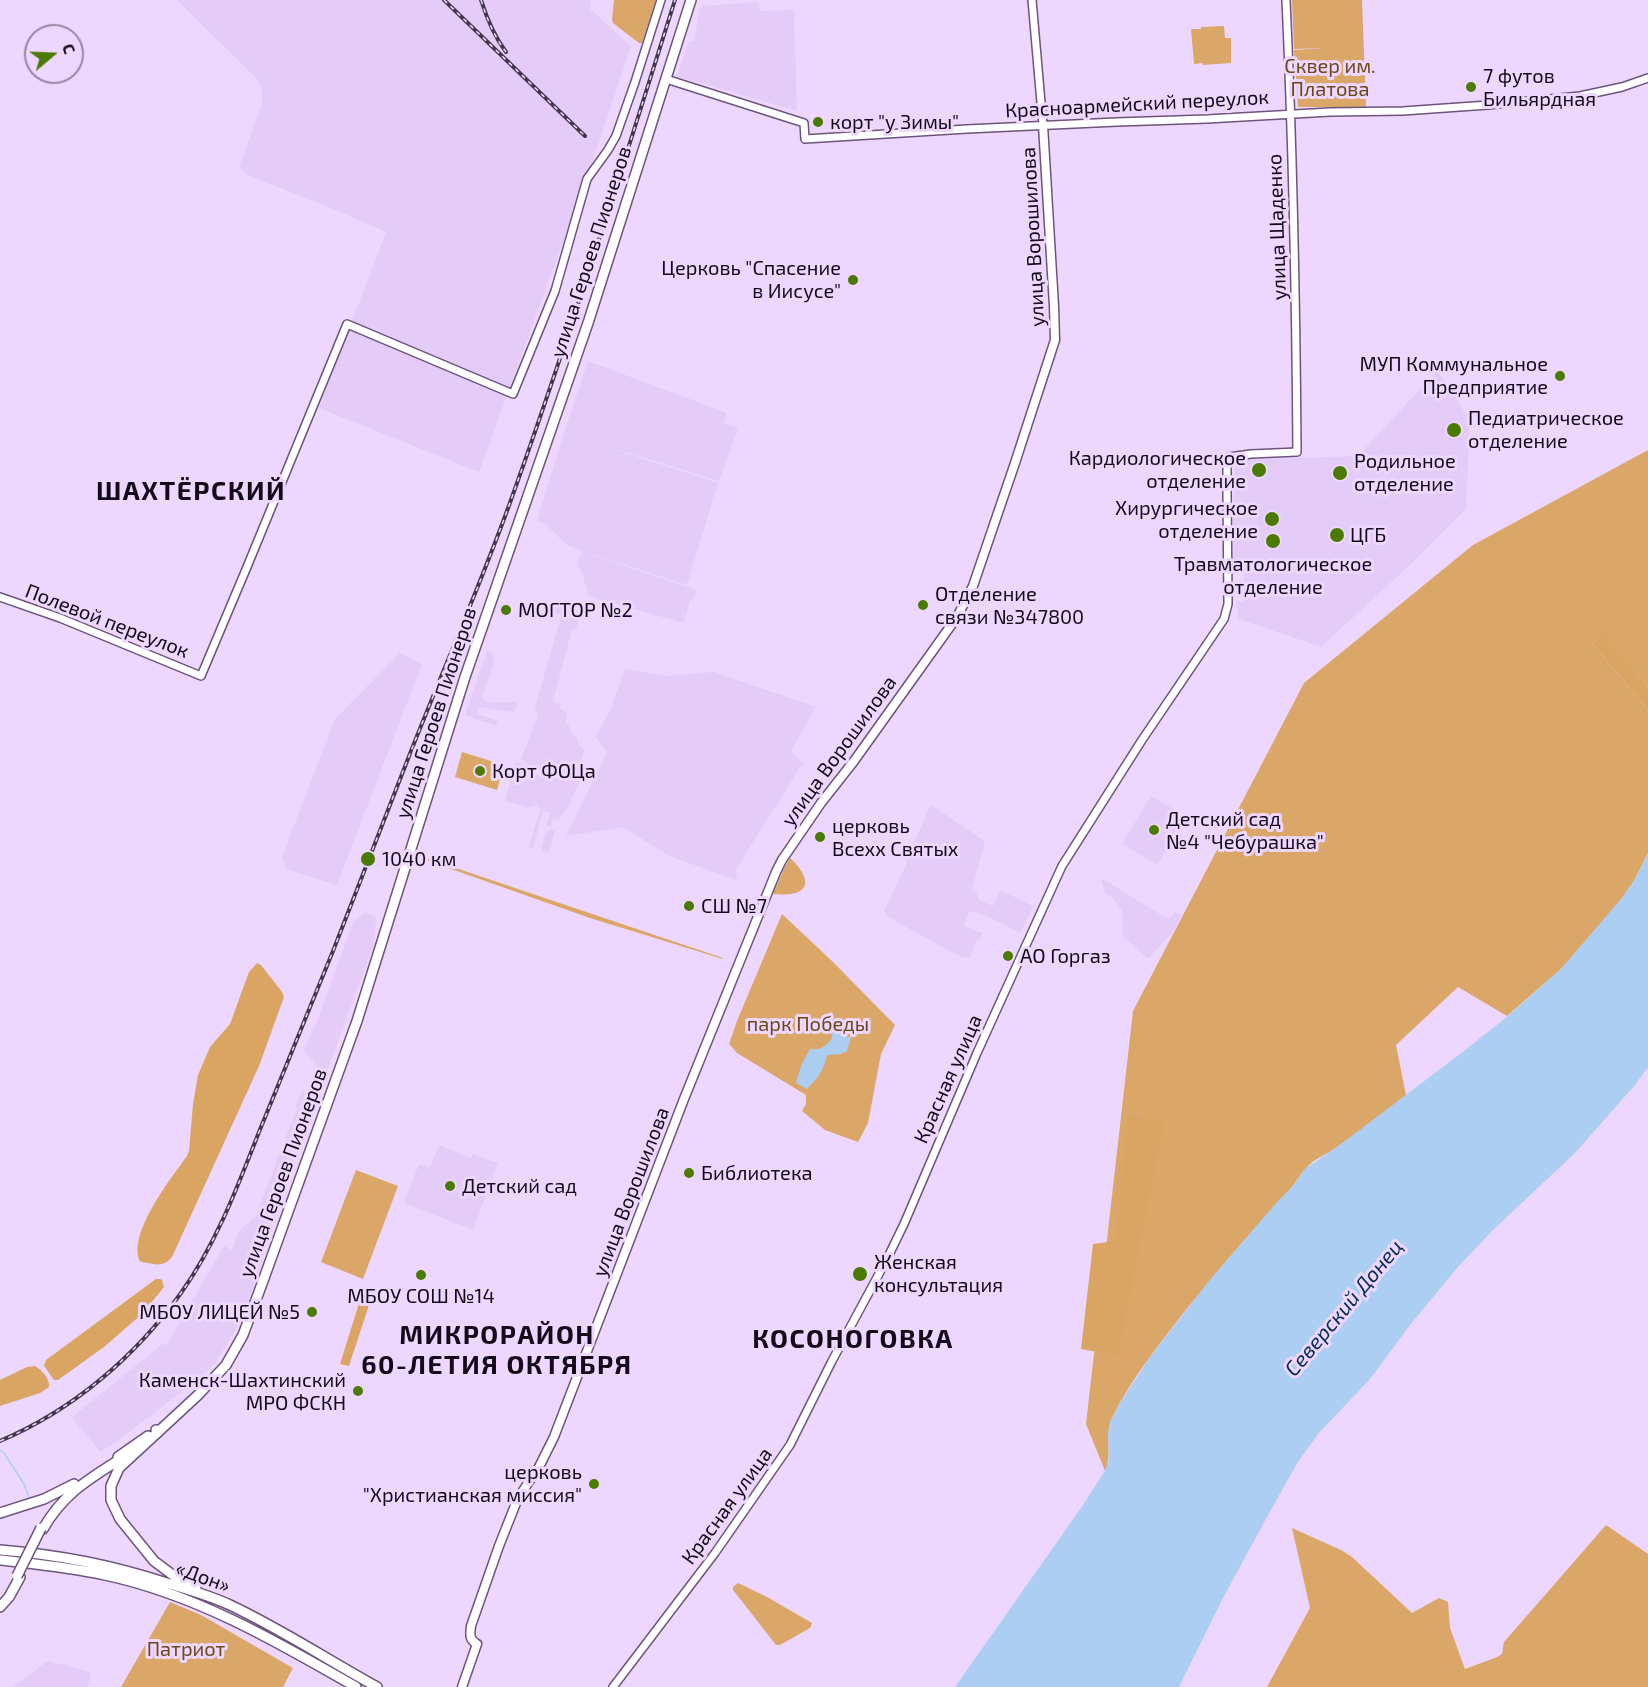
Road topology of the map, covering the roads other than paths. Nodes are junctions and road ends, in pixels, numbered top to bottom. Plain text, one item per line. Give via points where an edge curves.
1 (661, 0) edge
2 (691, 0) edge
3 (1032, 0) edge
4 (1286, 0) edge
5 (1648, 78) edge
6 (666, 79) junction
7 (1290, 114) junction
8 (1043, 125) junction
9 (1230, 457) joint
10 (0, 597) edge
11 (201, 676) joint
12 (157, 1431) junction
13 (110, 1463) junction
14 (0, 1513) edge
15 (42, 1528) junction
16 (0, 1550) edge
17 (0, 1560) edge
18 (19, 1576) junction
19 (0, 1602) edge
20 (228, 1604) junction
21 (0, 1607) edge
22 (356, 1687) edge
23 (377, 1687) edge
24 (462, 1687) edge
25 (613, 1687) edge

1 - 11 street, улица Героев Пионеров via 616,136 587,179 555,291 513,394 346,324
2 - 6 main road, улица Героев Пионеров
3 - 8 street, улица Ворошилова
4 - 7 street, улица Щаденко
5 - 7 street, Красноармейский переулок via 1580,96 1403,111
6 - 8 street, Красноармейский переулок via 804,123 805,139
6 - 12 main road, улица Героев Пионеров via 588,323 465,677 357,1021 243,1335 217,1376
7 - 8 street, Красноармейский переулок
7 - 9 street, улица Щаденко via 1297,452
8 - 24 main road, улица Ворошилова via 1055,340 973,586 961,611 821,803 776,872 554,1437 518,1498 499,1546 471,1626 474,1642
9 - 25 street, Красная улица via 1228,604 1224,619 1062,866 891,1250 786,1451 715,1553
10 - 11 street, Полевой переулок
12 - 13 main road
12 - 15 main road via 70,1494
12 - 20 main road via 116,1474 110,1491 113,1507 154,1561
13 - 14 main road via 56,1494
13 - 15 main road via 56,1503
15 - 18 main road, bridge
16 - 20 main road, «Дон» via 44,1553 108,1565
17 - 22 main road, «Дон» via 107,1575 173,1595 256,1631
18 - 19 main road
18 - 21 main road
20 - 23 main road, «Дон»

